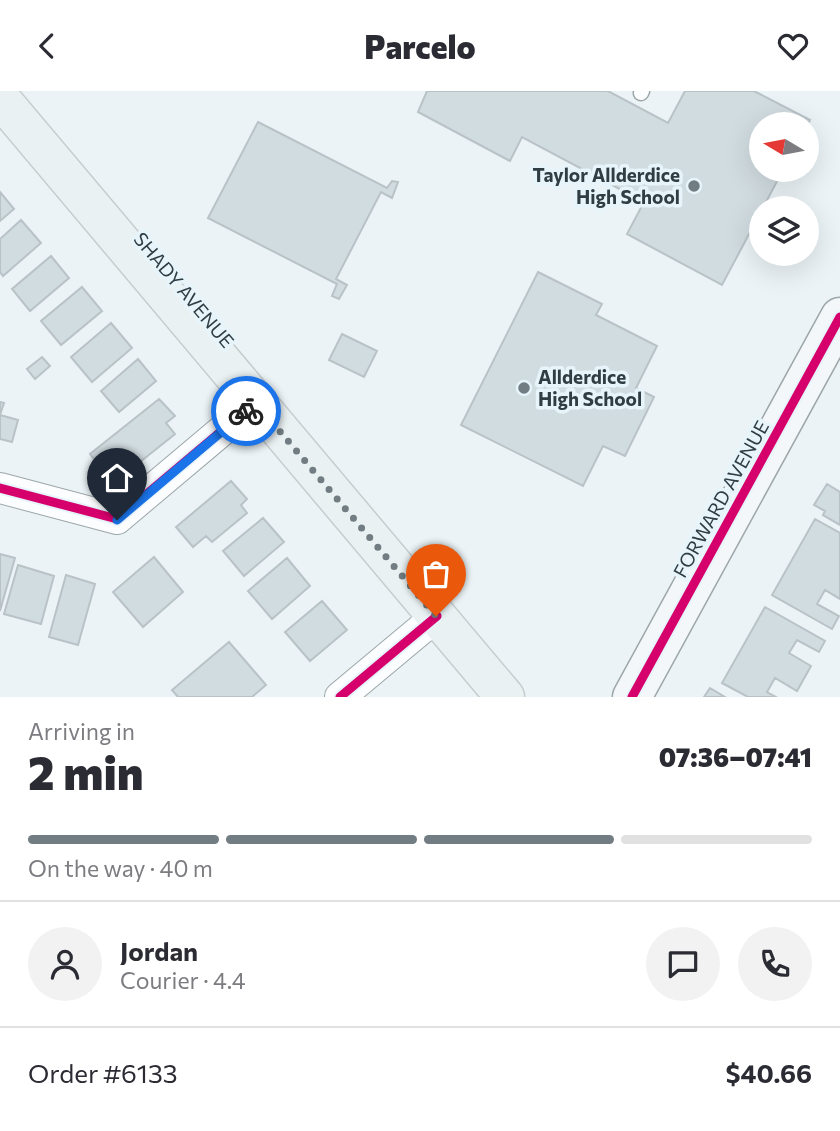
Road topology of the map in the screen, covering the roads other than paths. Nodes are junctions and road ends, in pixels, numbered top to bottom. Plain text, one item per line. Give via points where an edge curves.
1 (10, 100) edge
2 (840, 317) edge
3 (256, 403) junction
4 (0, 488) edge
5 (436, 616) junction
6 (341, 697) edge
7 (505, 697) edge
8 (632, 697) edge

1 - 3 main road, SHADY AVENUE
2 - 8 main road, FORWARD AVENUE
3 - 4 street via 117,520
3 - 5 main road, SHADY AVENUE
5 - 6 street
5 - 7 main road, SHADY AVENUE

